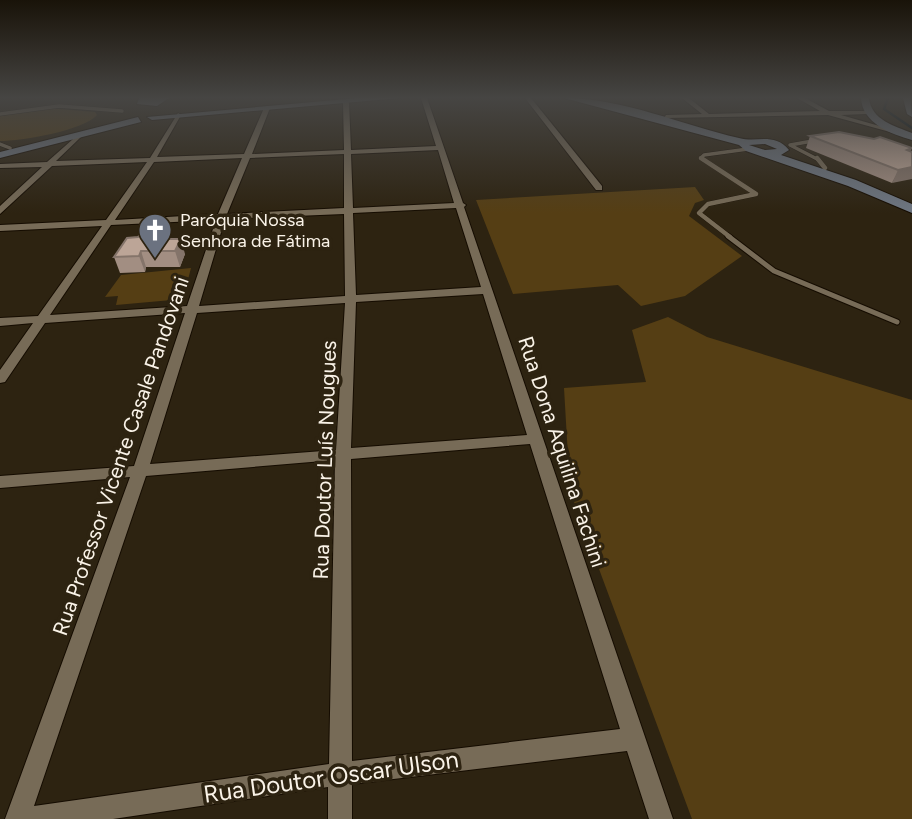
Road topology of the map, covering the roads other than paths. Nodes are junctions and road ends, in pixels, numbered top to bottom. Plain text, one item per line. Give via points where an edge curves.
1 (45, 136) edge
2 (69, 136) edge
3 (79, 136) edge
4 (165, 136) edge
5 (256, 136) edge
6 (350, 136) edge
7 (438, 136) edge
8 (558, 136) edge
9 (713, 136) edge
10 (729, 136) edge
11 (824, 139) edge
12 (746, 146) junction
13 (765, 147) junction
14 (442, 148) junction
15 (2, 149) edge
16 (348, 152) junction
17 (248, 156) junction
18 (152, 160) junction
19 (48, 164) junction
20 (0, 166) edge
21 (825, 168) junction
22 (599, 188) dead end
23 (912, 203) edge
24 (462, 205) junction
25 (912, 209) edge
26 (0, 211) edge
27 (349, 211) junction
28 (222, 216) junction
29 (108, 223) junction
30 (0, 228) edge
31 (488, 290) junction
32 (351, 300) junction
33 (195, 308) junction
34 (43, 319) junction
35 (0, 322) edge
36 (897, 322) dead end
37 (0, 379) edge
38 (534, 439) junction
39 (343, 452) junction
40 (141, 468) junction
41 (0, 482) edge
42 (633, 739) junction
43 (340, 774) junction
44 (17, 819) edge
45 (29, 819) edge
46 (340, 819) edge
47 (661, 819) edge

1 - 15 main road
2 - 15 main road
3 - 19 street
4 - 18 street
5 - 17 street, Rua Professor Vicente Casale Pandovani
6 - 16 street, Rua Doutor Luís Nougues
7 - 14 street, Rua Dona Aquilina Fachini
8 - 22 street
9 - 12 main road
10 - 13 main road
11 - 21 lane via 790,145 817,158
12 - 13 main road
12 - 36 lane via 701,158 756,194 708,204 699,213 704,219 774,271
13 - 21 main road via 784,148
13 - 25 main road
14 - 16 street
14 - 24 street, Rua Dona Aquilina Fachini
16 - 17 street
16 - 27 street, Rua Doutor Luís Nougues
17 - 18 street
17 - 28 street, Rua Professor Vicente Casale Pandovani
18 - 19 street
18 - 29 street
19 - 20 street
19 - 26 street
21 - 23 main road
24 - 27 street
24 - 31 street, Rua Dona Aquilina Fachini
27 - 28 street
27 - 32 street, Rua Doutor Luís Nougues
28 - 29 street
28 - 33 street, Rua Professor Vicente Casale Pandovani
29 - 30 street
29 - 34 street
31 - 32 street
31 - 38 street, Rua Dona Aquilina Fachini
32 - 33 street
32 - 39 street, Rua Doutor Luís Nougues
33 - 34 street
33 - 40 street, Rua Professor Vicente Casale Pandovani
34 - 35 street
34 - 37 street
38 - 39 street
38 - 42 street, Rua Dona Aquilina Fachini
39 - 40 street
39 - 43 street, Rua Doutor Luís Nougues
40 - 41 street
40 - 44 street, Rua Professor Vicente Casale Pandovani
42 - 43 street, Rua Doutor Oscar Ulson
42 - 47 street, Rua Dona Aquilina Fachini
43 - 45 street, Rua Doutor Oscar Ulson
43 - 46 street, Rua Doutor Luís Nougues

